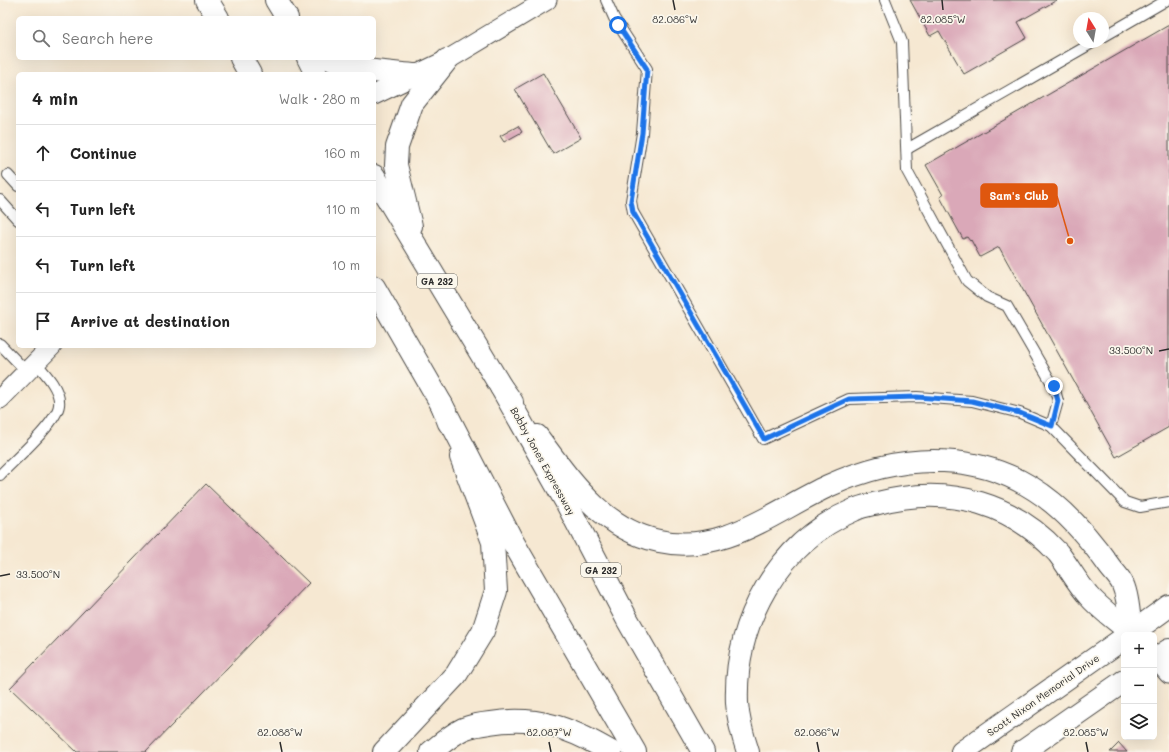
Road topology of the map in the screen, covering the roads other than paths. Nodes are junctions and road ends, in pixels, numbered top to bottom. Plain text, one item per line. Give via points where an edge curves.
1 (207, 0) edge
2 (276, 0) edge
3 (547, 0) edge
4 (606, 0) edge
5 (885, 0) edge
6 (1167, 0) edge
7 (217, 16) edge
8 (286, 16) edge
9 (1109, 34) edge
10 (1084, 48) edge
11 (242, 60) edge
12 (309, 60) edge
13 (332, 60) edge
14 (447, 60) junction
15 (249, 72) edge
16 (315, 72) edge
17 (416, 75) junction
18 (376, 94) edge
19 (907, 149) junction
20 (8, 175) dead end
21 (376, 179) edge
22 (16, 184) edge
23 (0, 200) edge
24 (16, 218) edge
25 (416, 246) junction
26 (376, 291) edge
27 (0, 344) edge
28 (50, 348) edge
29 (31, 367) junction
30 (501, 387) junction
31 (0, 399) edge
32 (442, 405) junction
33 (1052, 426) junction
34 (0, 475) edge
35 (1169, 502) edge
36 (1169, 606) edge
37 (1126, 632) edge
38 (1129, 632) edge
39 (1133, 632) edge
40 (1121, 641) edge
41 (1121, 683) edge
42 (384, 752) edge
43 (431, 752) edge
44 (611, 752) edge
45 (635, 752) edge
46 (702, 752) edge
47 (748, 752) edge
48 (962, 752) edge
49 (1022, 752) edge

1 - 7 main road
2 - 8 main road
3 - 14 street
4 - 33 lane via 614,18 647,69 642,133 631,201 633,212 764,439 849,399 917,397 972,401 1020,413
5 - 19 lane via 902,42
6 - 9 lane
10 - 19 lane
11 - 15 main road
12 - 16 main road
13 - 17 main road via 364,70
14 - 17 street
14 - 25 main road via 412,104 397,147 396,165
17 - 18 street
19 - 33 lane via 907,171 967,281 987,297 1007,306 1054,386 1058,401
20 - 22 lane
21 - 25 main road, Bobby Jones Expressway / GA 232
23 - 24 lane
25 - 30 main road, Bobby Jones Expressway / GA 232
26 - 32 main road
27 - 29 lane
28 - 29 street
29 - 31 street
29 - 34 lane via 53,382 60,404 53,420
30 - 38 main road via 586,500 624,527 658,541 692,543 735,535 829,485 898,462 960,462 1013,478 1041,493 1087,535 1123,585
30 - 46 main road, Bobby Jones Expressway / GA 232 via 565,500 627,620
32 - 42 main road via 493,542 496,591 483,631 456,675
32 - 45 main road via 513,542
33 - 35 lane via 1124,502 1140,507
36 - 39 main road, Scott Nixon Memorial Drive
37 - 47 main road via 1089,596 1058,554 1041,536 1010,515 980,503 946,495 896,498 855,509 821,527 795,548 772,576 757,605 744,638 739,668 737,704
40 - 48 main road, Scott Nixon Memorial Drive
41 - 49 main road
43 - 44 main road via 446,739 464,729 505,720 549,723 591,740

